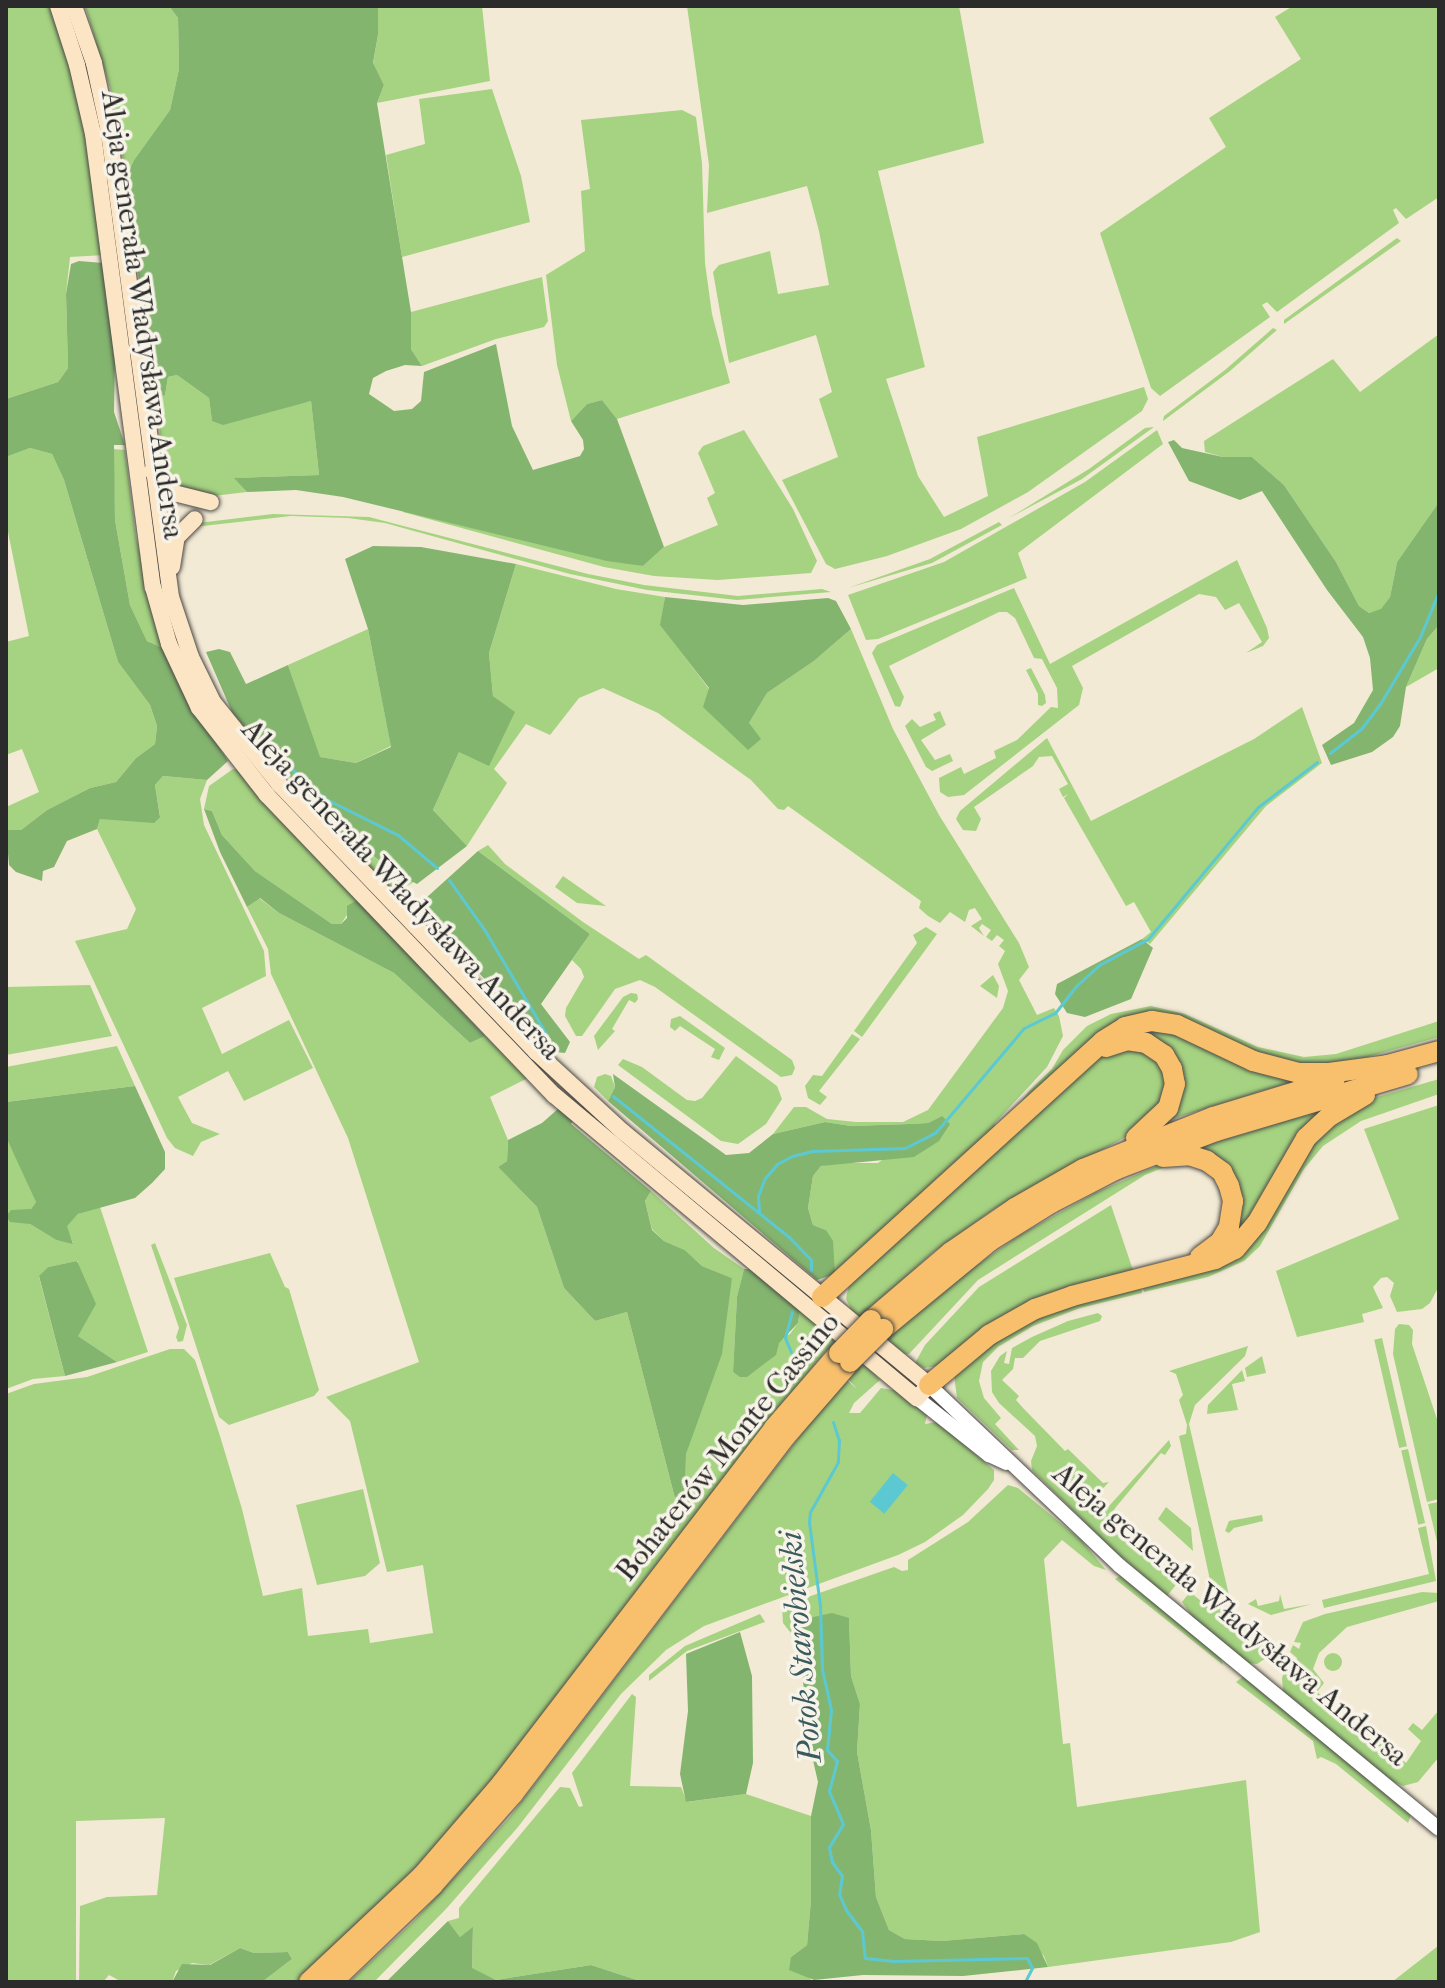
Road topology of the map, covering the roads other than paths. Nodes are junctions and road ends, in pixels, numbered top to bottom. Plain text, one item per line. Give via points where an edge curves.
1 (58, 6) edge
2 (74, 6) edge
3 (124, 306) junction
4 (152, 471) junction
5 (211, 502) dead end
6 (195, 519) dead end
7 (171, 597) junction
8 (1439, 1051) edge
9 (1439, 1065) edge
10 (1075, 1066) junction
11 (1394, 1070) junction
12 (1117, 1161) junction
13 (1159, 1274) junction
14 (817, 1304) junction
15 (844, 1357) junction
16 (923, 1391) junction
17 (1439, 1829) edge
18 (309, 1982) edge
19 (332, 1982) edge

1 - 3 main road, Aleja generała Władysława Andersa via 93,134
2 - 3 main road, Aleja generała Władysława Andersa via 94,63 109,132
3 - 4 main road, Aleja generała Władysława Andersa
3 - 14 main road, Aleja generała Władysława Andersa via 153,587 169,644 199,708 267,795 537,1078 603,1138
4 - 5 main road via 180,496
4 - 7 main road, Aleja generała Władysława Andersa
6 - 7 main road via 174,545
7 - 14 main road, Aleja generała Władysława Andersa via 213,702 279,784 563,1078
8 - 11 highway, Bohaterów Monte Cassino
9 - 11 highway, Bohaterów Monte Cassino
10 - 11 highway via 1115,1033 1152,1021 1177,1025 1282,1070
10 - 12 highway via 1127,1040 1153,1046 1169,1062 1175,1084 1168,1108
10 - 14 highway
11 - 12 highway, Bohaterów Monte Cassino
11 - 13 highway via 1306,1138 1257,1223 1235,1249
12 - 13 highway via 1189,1155 1214,1165 1229,1186 1233,1210 1220,1242 1203,1256
12 - 15 highway, Bohaterów Monte Cassino, bridge via 990,1241 877,1324
13 - 16 highway via 1072,1296 1019,1317 973,1346
14 - 16 main road, Aleja generała Władysława Andersa
15 - 18 highway, Bohaterów Monte Cassino via 774,1428 502,1783 422,1876
15 - 19 highway, Bohaterów Monte Cassino via 513,1794 433,1885
16 - 17 street, Aleja generała Władysława Andersa via 980,1430 1120,1566

